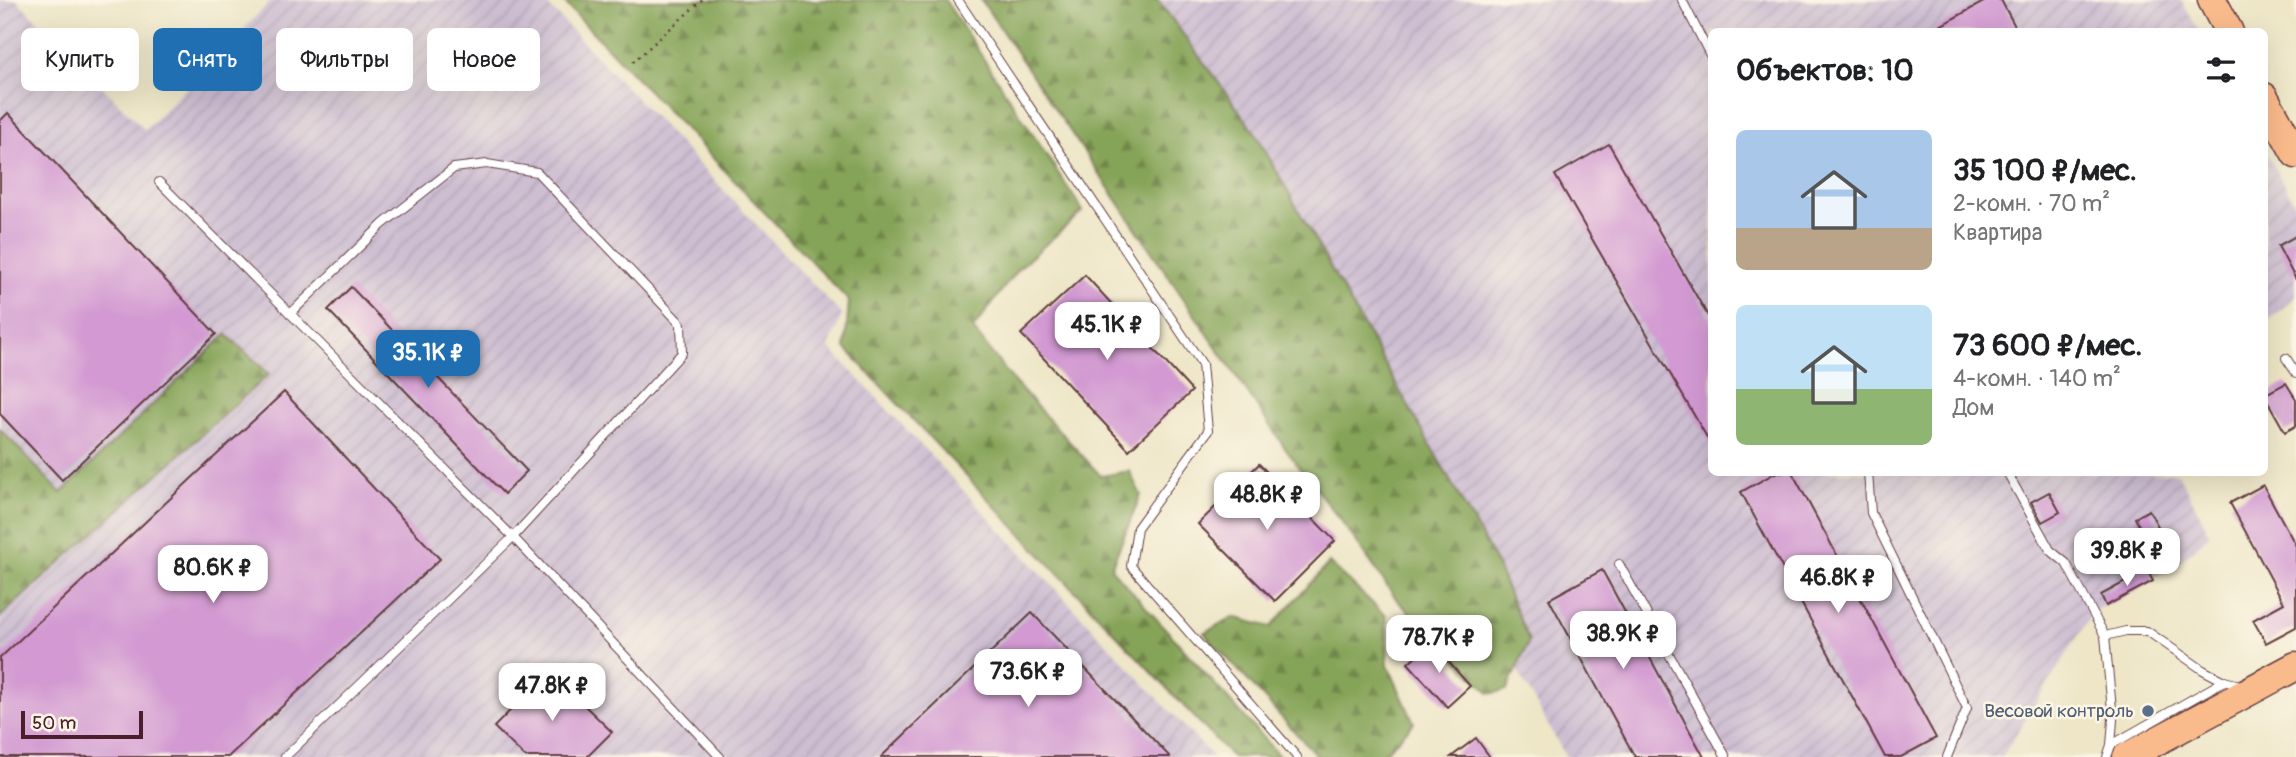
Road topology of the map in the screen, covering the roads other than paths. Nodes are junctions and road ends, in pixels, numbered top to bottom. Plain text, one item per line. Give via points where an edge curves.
1 (958, 0) edge
2 (2212, 0) edge
3 (1684, 1) edge
4 (2227, 28) edge
5 (1708, 51) edge
6 (2268, 104) edge
7 (2296, 154) edge
8 (159, 182) dead end
9 (290, 314) junction
10 (2286, 358) dead end
11 (2296, 373) edge
12 (1868, 476) edge
13 (2009, 476) edge
14 (513, 537) junction
15 (1619, 564) dead end
16 (2105, 636) junction
17 (2296, 666) edge
18 (2224, 681) junction
19 (2253, 689) junction
20 (2119, 751) edge
21 (285, 757) edge
22 (720, 757) edge
23 (1297, 757) edge
24 (1726, 757) edge
25 (1947, 757) edge
26 (2107, 757) edge

1 - 23 lane via 1202,364 1208,431 1137,528 1131,566
2 - 4 highway
3 - 5 lane
6 - 7 highway
8 - 9 lane
9 - 14 lane
9 - 14 lane via 383,224 454,168 487,164 537,172 681,324 682,353
10 - 11 lane
12 - 25 lane via 1871,513 1967,708
13 - 16 lane via 2050,550 2066,563
14 - 21 lane
14 - 22 lane
15 - 24 lane
16 - 18 lane via 2147,631
16 - 20 lane
17 - 19 highway
18 - 19 lane
18 - 20 lane
19 - 20 highway
20 - 26 lane

